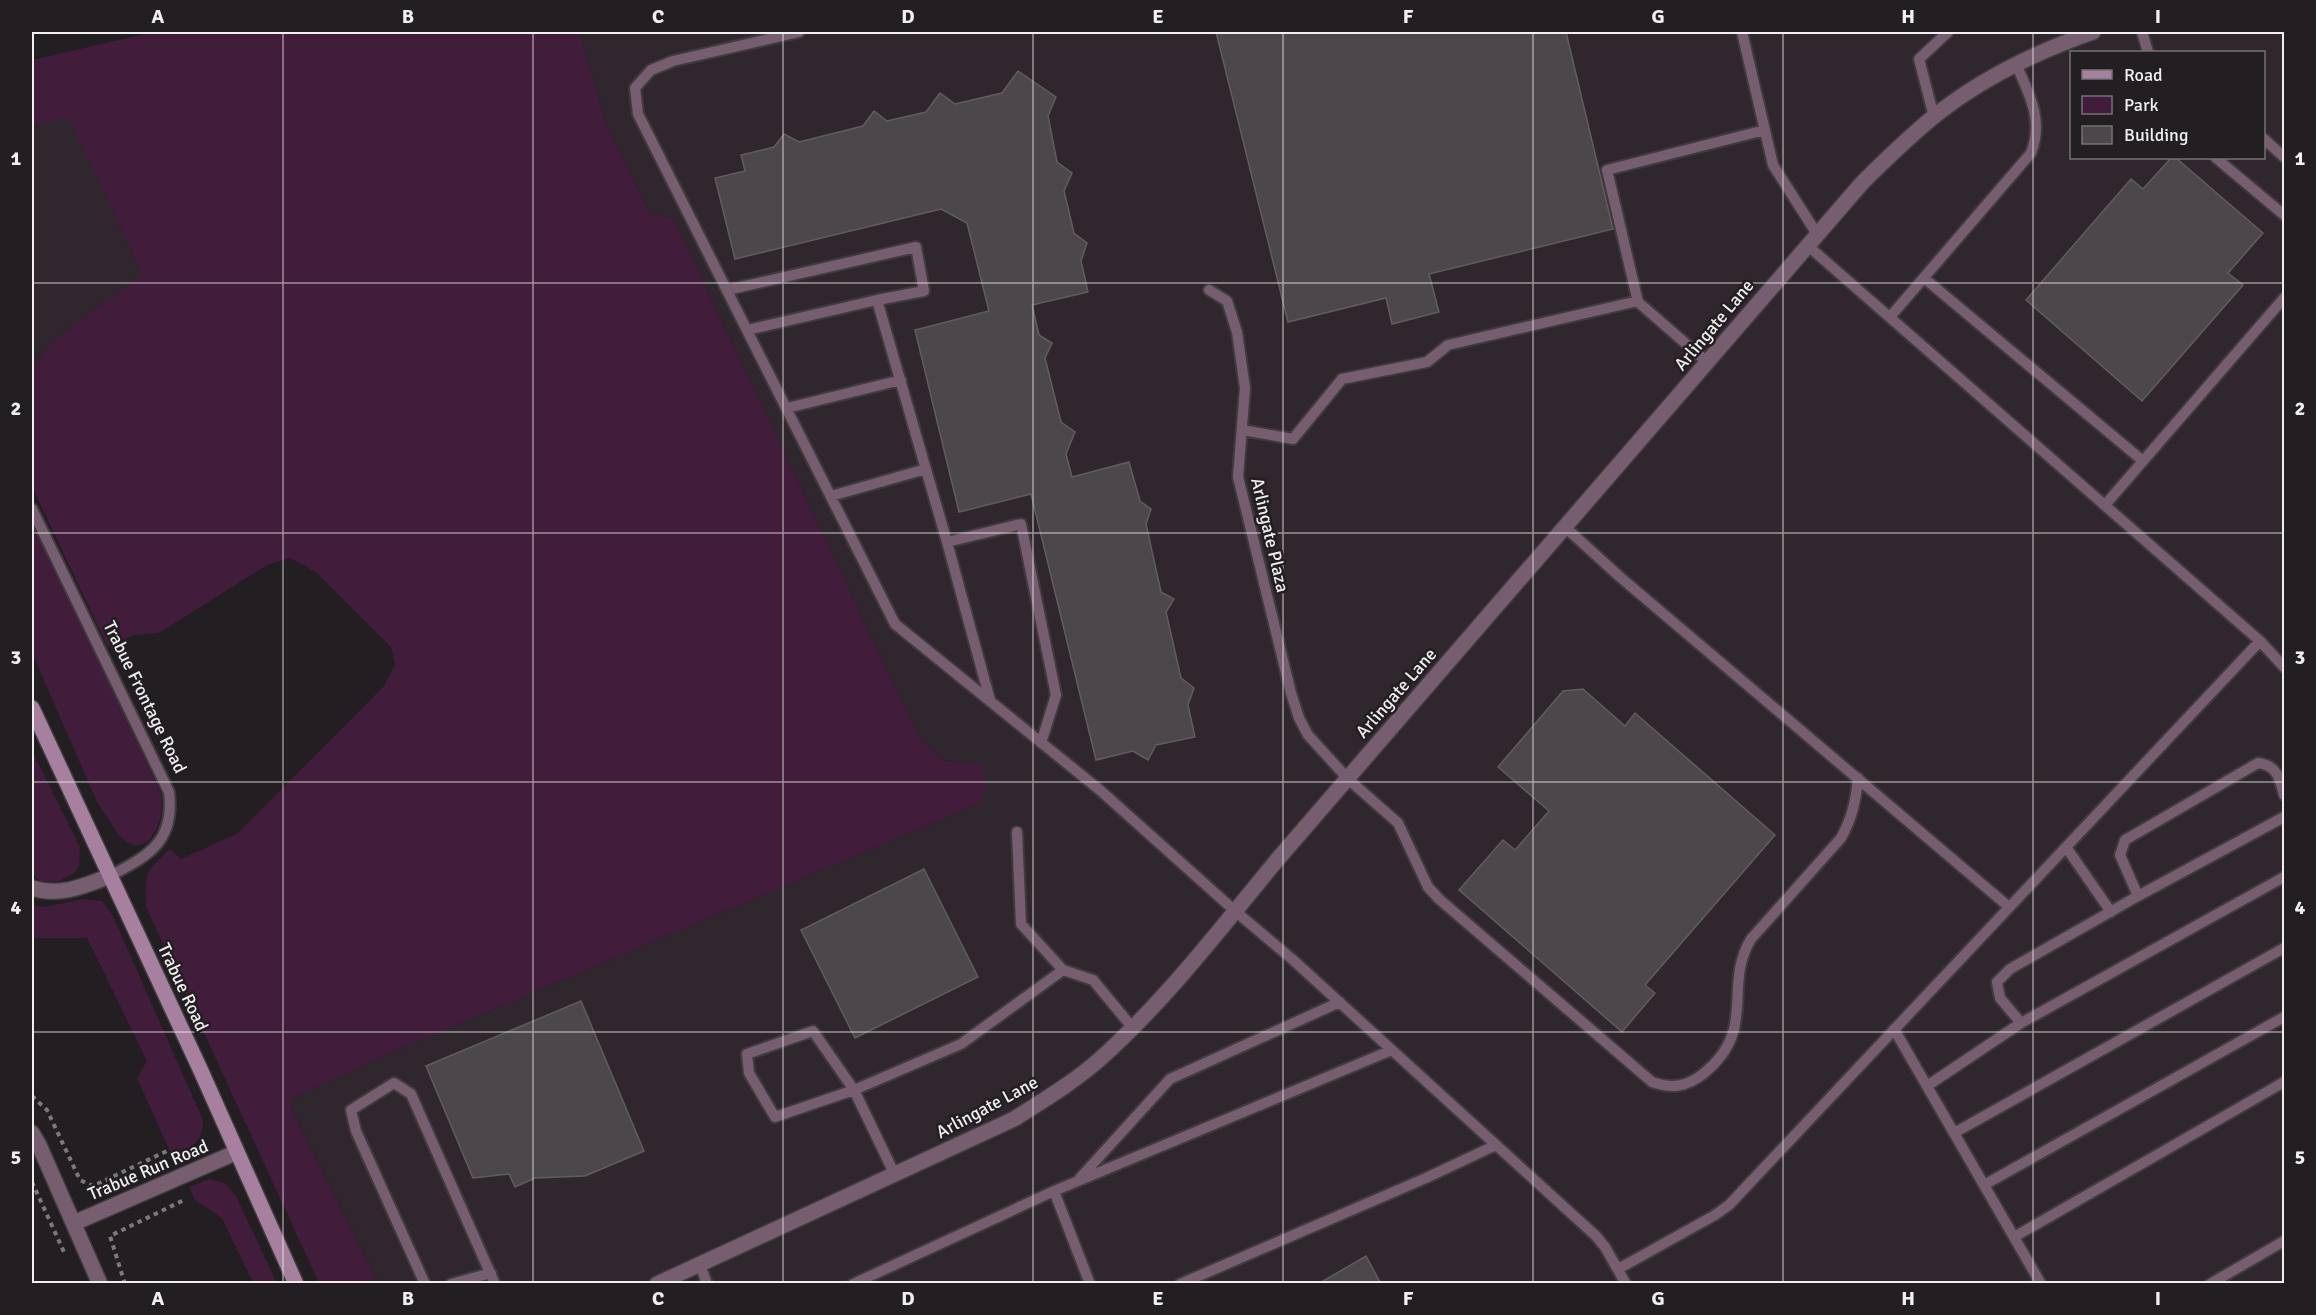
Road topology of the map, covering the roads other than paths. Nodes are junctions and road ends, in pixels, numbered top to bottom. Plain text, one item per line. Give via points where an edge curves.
1 (799, 32) edge
2 (1742, 32) edge
3 (1948, 32) edge
4 (2093, 32) edge
5 (2142, 32) edge
6 (2148, 51) edge
7 (2016, 64) junction
8 (1934, 117) junction
9 (1765, 130) junction
10 (2265, 141) edge
11 (2284, 157) edge
12 (2218, 159) edge
13 (2284, 215) edge
14 (1812, 240) junction
15 (1924, 278) junction
16 (727, 290) junction
17 (1209, 290) dead end
18 (2284, 298) edge
19 (878, 300) junction
20 (1638, 302) junction
21 (1890, 317) junction
22 (747, 330) junction
23 (1707, 362) junction
24 (900, 380) junction
25 (787, 408) junction
26 (1242, 430) junction
27 (2143, 461) junction
28 (926, 470) junction
29 (831, 496) junction
30 (2105, 505) junction
31 (32, 509) edge
32 (1565, 527) junction
33 (947, 542) junction
34 (2260, 641) junction
35 (2284, 667) edge
36 (990, 700) junction
37 (32, 708) edge
38 (1041, 743) junction
39 (1348, 778) junction
40 (1858, 778) junction
41 (2284, 795) edge
42 (2284, 817) edge
43 (1017, 832) dead end
44 (2066, 847) junction
45 (110, 876) junction
46 (2284, 877) edge
47 (32, 888) edge
48 (2138, 896) junction
49 (2009, 907) junction
50 (1235, 911) junction
51 (2111, 912) junction
52 (2284, 948) edge
53 (1063, 970) junction
54 (1340, 1002) junction
55 (2284, 1017) edge
56 (2021, 1023) junction
57 (1132, 1027) junction
58 (1894, 1029) junction
59 (1392, 1050) junction
60 (2284, 1082) edge
61 (1927, 1086) junction
62 (854, 1090) junction
63 (32, 1132) edge
64 (1954, 1133) junction
65 (1496, 1145) junction
66 (237, 1152) junction
67 (895, 1175) junction
68 (1077, 1181) junction
69 (1983, 1185) junction
70 (1054, 1191) junction
71 (74, 1223) junction
72 (2014, 1237) junction
73 (2284, 1241) edge
74 (700, 1264) junction
75 (1618, 1269) junction
76 (493, 1278) edge
77 (100, 1284) edge
78 (296, 1284) edge
79 (424, 1284) edge
80 (451, 1284) edge
81 (657, 1284) edge
82 (707, 1284) edge
83 (853, 1284) edge
84 (1090, 1284) edge
85 (1179, 1284) edge
86 (1626, 1284) edge
87 (2040, 1284) edge
88 (2210, 1284) edge

1 - 16 lane via 673,61 651,70 635,88 638,114
2 - 9 lane
3 - 8 lane via 1919,59
4 - 7 street, Arlingate Lane
5 - 6 lane
7 - 8 street, Arlingate Lane
7 - 15 lane via 2036,111 2037,130 2031,153
8 - 14 street, Arlingate Lane via 1862,183
9 - 14 lane via 1773,165
9 - 20 lane via 1607,170
10 - 11 lane
12 - 13 lane
14 - 21 lane
14 - 23 street, Arlingate Lane
15 - 21 lane
15 - 27 lane
16 - 19 lane via 916,247 924,291
16 - 22 lane
17 - 26 lane, Arlingate Plaza via 1227,301 1237,332 1245,388
18 - 27 lane
19 - 22 lane
19 - 24 lane
20 - 23 lane
20 - 26 lane via 1448,345 1427,362 1342,379 1293,439
21 - 30 lane
22 - 25 lane
23 - 32 street, Arlingate Lane
24 - 25 lane
24 - 28 lane
25 - 29 lane
26 - 39 lane, Arlingate Plaza via 1238,477 1291,693 1308,735
27 - 30 lane
28 - 29 lane
28 - 33 lane
29 - 36 lane via 895,624
30 - 34 lane
31 - 45 lane, Trabue Frontage Road via 169,792 171,811 165,833 155,848
32 - 39 street, Arlingate Lane
32 - 40 lane
33 - 36 lane
33 - 38 lane via 1021,524 1056,695
34 - 35 lane
34 - 44 lane
36 - 38 lane
37 - 45 main road, Trabue Road
38 - 50 lane
39 - 40 lane, Arlingate Plaza via 1398,823 1428,887 1439,899 1652,1082 1666,1087 1692,1082 1722,1055 1734,1035 1744,951 1841,838 1856,803
39 - 50 street, Arlingate Lane
40 - 49 lane
41 - 48 lane via 2279,776 2268,764 2259,763 2125,840 2120,855
42 - 48 lane
43 - 53 lane via 1021,924
44 - 49 lane
44 - 51 lane
45 - 47 street, Trabue Frontage Road via 67,891
45 - 66 main road, Trabue Road
46 - 56 lane
48 - 51 lane
49 - 58 lane
50 - 54 lane
50 - 57 street, Arlingate Lane
51 - 56 lane via 2010,969 1996,982 2000,998
52 - 64 lane
53 - 57 lane via 1093,980
53 - 62 lane via 961,1044
54 - 59 lane
54 - 68 lane via 1170,1078
55 - 69 lane
56 - 61 lane
57 - 67 street, Arlingate Lane via 1063,1088 1014,1119
58 - 61 lane
58 - 75 lane via 1729,1205
59 - 65 lane
59 - 68 lane
60 - 72 lane
61 - 64 lane
62 - 62 lane via 813,1031 747,1054 749,1073 775,1117
62 - 67 lane
63 - 71 street
64 - 69 lane
65 - 75 lane via 1596,1236
65 - 85 lane
66 - 71 street, Trabue Run Road
66 - 78 main road, Trabue Road
67 - 74 street, Arlingate Lane
68 - 70 lane
69 - 72 lane
70 - 83 lane
70 - 84 lane
71 - 77 street
72 - 87 lane
73 - 88 lane
74 - 81 street, Arlingate Lane
74 - 82 lane
75 - 86 lane
76 - 79 lane via 411,1094 394,1083 351,1110 356,1131
76 - 80 lane

